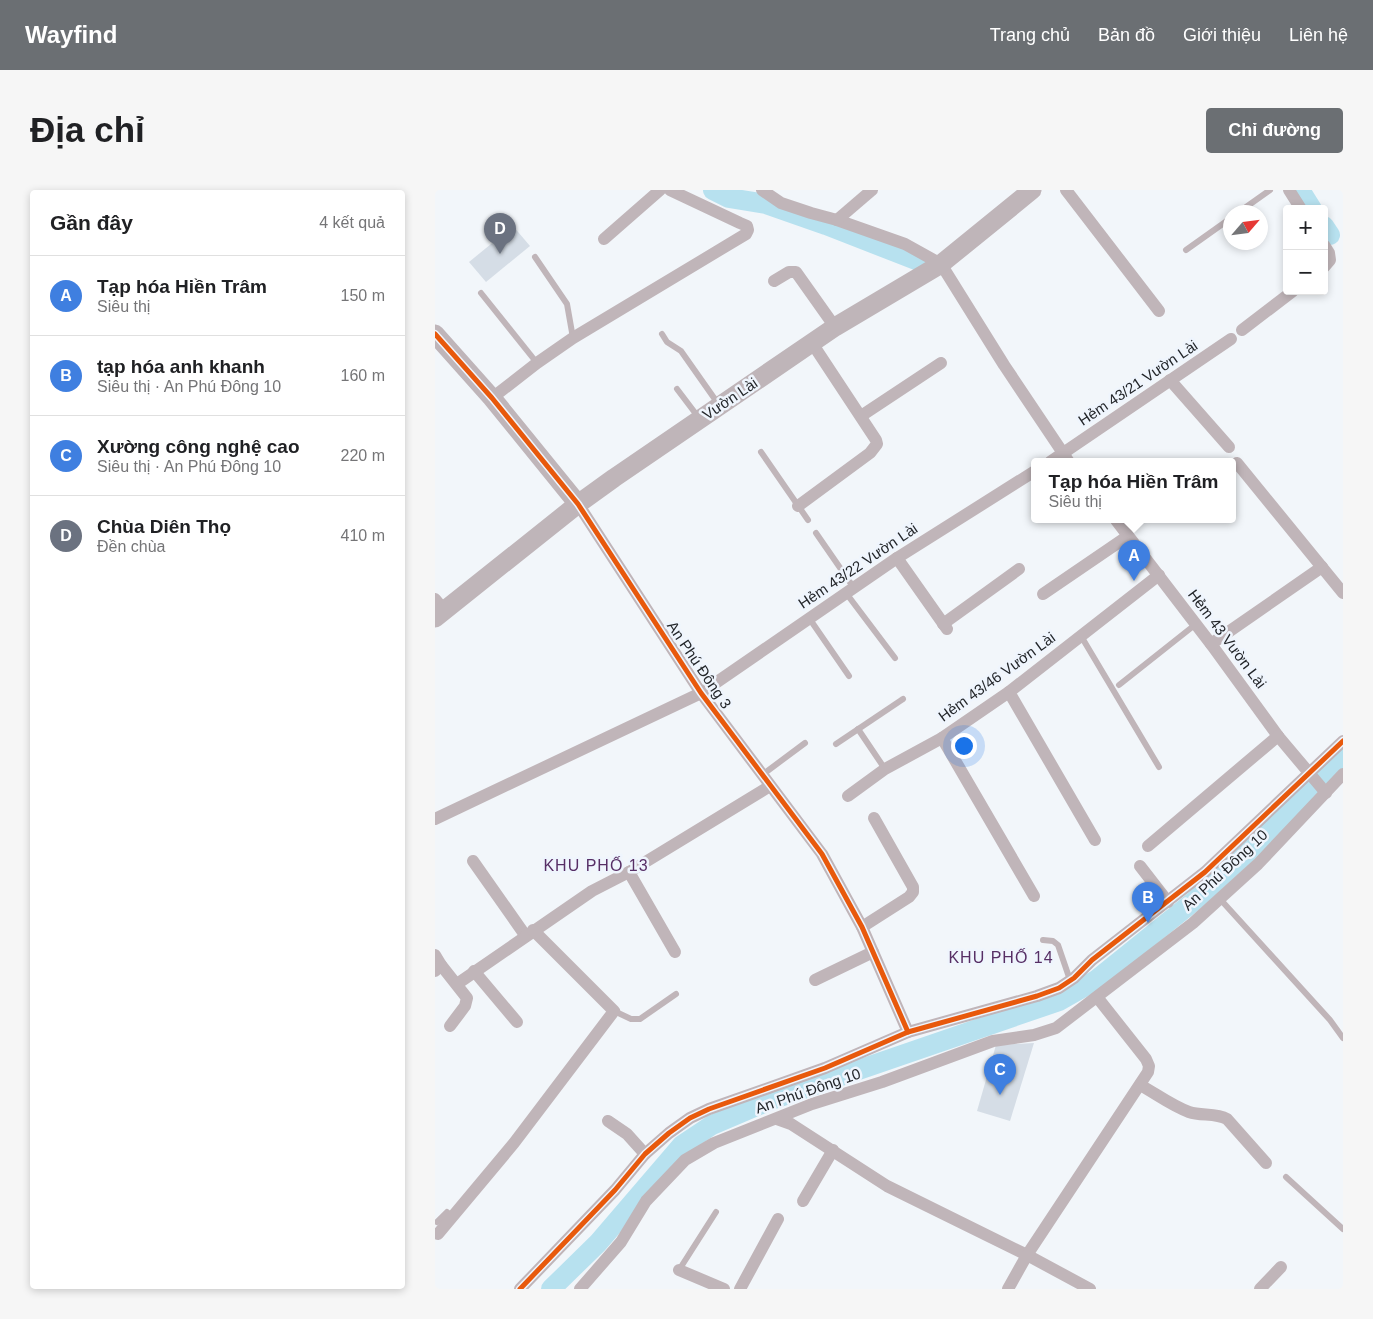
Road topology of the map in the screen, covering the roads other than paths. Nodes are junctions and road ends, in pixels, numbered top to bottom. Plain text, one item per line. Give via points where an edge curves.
1 (660, 190) edge
2 (670, 190) edge
3 (763, 190) edge
4 (872, 190) edge
5 (1033, 190) edge
6 (1066, 190) edge
7 (1270, 190) edge
8 (1289, 190) edge
9 (1249, 205) edge
10 (1298, 205) edge
11 (837, 220) junction
12 (1223, 224) edge
13 (604, 240) dead end
14 (1186, 250) dead end
15 (535, 257) dead end
16 (941, 264) junction
17 (774, 281) dead end
18 (481, 293) dead end
19 (1288, 295) edge
20 (1159, 311) dead end
21 (835, 327) junction
22 (1242, 330) dead end
23 (435, 334) edge
24 (662, 334) dead end
25 (573, 338) junction
26 (1231, 339) dead end
27 (812, 343) junction
28 (537, 363) junction
29 (941, 363) dead end
30 (1170, 380) junction
31 (677, 389) dead end
32 (492, 398) junction
33 (720, 406) junction
34 (861, 416) junction
35 (700, 419) junction
36 (1229, 447) dead end
37 (761, 452) dead end
38 (1066, 458) edge
39 (1237, 463) dead end
40 (1031, 474) edge
41 (578, 504) junction
42 (798, 506) junction
43 (807, 520) dead end
44 (1118, 523) edge
45 (1134, 523) edge
46 (816, 533) dead end
47 (1126, 533) junction
48 (897, 558) junction
49 (1322, 567) junction
50 (1019, 569) dead end
51 (1159, 575) junction
52 (850, 591) junction
53 (1343, 593) edge
54 (1043, 594) dead end
55 (438, 610) edge
56 (809, 618) junction
57 (1196, 624) junction
58 (1081, 636) junction
59 (1211, 644) junction
60 (895, 658) dead end
61 (849, 676) dead end
62 (1119, 685) dead end
63 (1009, 692) junction
64 (701, 693) junction
65 (903, 699) dead end
66 (858, 729) junction
67 (1278, 736) junction
68 (942, 738) junction
69 (1343, 741) edge
70 (805, 742) dead end
71 (836, 744) dead end
72 (1159, 767) dead end
73 (885, 768) junction
74 (1343, 774) edge
75 (1311, 775) junction
76 (766, 780) junction
77 (1324, 792) junction
78 (847, 796) dead end
79 (874, 818) dead end
80 (435, 819) edge
81 (1095, 840) dead end
82 (1148, 846) dead end
83 (473, 861) dead end
84 (1140, 866) dead end
85 (629, 872) junction
86 (1034, 896) dead end
87 (1220, 899) junction
88 (1168, 902) junction
89 (862, 927) junction
90 (529, 933) junction
91 (1043, 940) dead end
92 (675, 952) dead end
93 (873, 952) junction
94 (437, 963) edge
95 (474, 971) junction
96 (815, 980) dead end
97 (1070, 980) junction
98 (457, 984) junction
99 (676, 994) dead end
100 (1097, 997) junction
101 (614, 1011) junction
102 (517, 1022) dead end
103 (450, 1026) dead end
104 (908, 1032) junction
105 (1343, 1038) edge
106 (1140, 1085) junction
107 (777, 1119) junction
108 (608, 1121) dead end
109 (833, 1150) junction
110 (645, 1154) junction
111 (1266, 1163) dead end
112 (1286, 1177) dead end
113 (803, 1201) dead end
114 (716, 1212) dead end
115 (778, 1218) dead end
116 (438, 1228) dead end
117 (1343, 1229) edge
118 (1027, 1255) junction
119 (1281, 1267) dead end
120 (679, 1270) joint
121 (520, 1289) edge
122 (580, 1289) edge
123 (724, 1289) edge
124 (740, 1289) edge
125 (1008, 1289) edge
126 (1090, 1289) edge
127 (1260, 1289) edge

1 - 13 street
2 - 25 street via 740,222 749,230
3 - 11 street via 781,204
4 - 11 street
5 - 16 main road, Vườn Lài
6 - 20 street
7 - 9 lane
8 - 10 street
11 - 16 street via 905,244
12 - 14 lane
15 - 25 lane via 567,304
16 - 21 main road, Vườn Lài
16 - 38 street
17 - 21 street via 789,272 796,272
18 - 28 lane
19 - 22 street
21 - 27 main road, Vườn Lài
23 - 32 main road, An Phú Đông 3
24 - 33 lane via 667,342 681,351
25 - 28 street
26 - 30 street, Hẻm 43/21 Vườn Lài
27 - 33 main road, Vườn Lài
27 - 34 street
28 - 32 street
29 - 34 street
30 - 36 street
30 - 38 street, Hẻm 43/21 Vườn Lài
31 - 35 lane
32 - 41 main road, An Phú Đông 3
33 - 35 main road, Vườn Lài
34 - 42 street via 877,440 875,448
35 - 41 main road, Vườn Lài
37 - 42 lane
39 - 49 street
40 - 48 street, Hẻm 43/22 Vườn Lài
41 - 55 main road, Vườn Lài
41 - 64 street, An Phú Đông 3
42 - 43 lane
44 - 47 street, Hẻm 43 Vườn Lài
45 - 47 street
46 - 52 lane
47 - 51 street, Hẻm 43 Vườn Lài
47 - 54 street
48 - 50 street via 945,627
48 - 52 street, Hẻm 43/22 Vườn Lài
49 - 53 street
49 - 59 street
51 - 57 street, Hẻm 43 Vườn Lài
51 - 58 street, Hẻm 43/46 Vườn Lài
52 - 56 street, Hẻm 43/22 Vườn Lài
52 - 60 lane
56 - 61 lane
56 - 64 street, Hẻm 43/22 Vườn Lài
57 - 59 street, Hẻm 43 Vườn Lài
57 - 62 lane
58 - 63 street, Hẻm 43/46 Vườn Lài
58 - 72 lane
59 - 67 street, Hẻm 43 Vườn Lài
63 - 68 street, Hẻm 43/46 Vườn Lài
63 - 81 street
64 - 76 street, An Phú Đông 3
64 - 80 street, Hẻm 43/22 Vườn Lài
65 - 66 lane
66 - 71 lane
66 - 73 lane
67 - 75 street, Hẻm 43 Vườn Lài
67 - 82 street
68 - 73 street, Hẻm 43/46 Vườn Lài
68 - 86 street
69 - 75 street
70 - 76 lane
73 - 78 street, Hẻm 43/46 Vườn Lài
74 - 77 street, An Phú Đông 10
75 - 77 street, Hẻm 43 Vườn Lài
75 - 88 street
76 - 85 street
76 - 89 street, An Phú Đông 3 via 821,854
77 - 87 street, An Phú Đông 10 via 1258,864
79 - 89 street via 913,892
83 - 90 street
84 - 88 street
85 - 90 street via 592,891
85 - 92 street
87 - 100 street, An Phú Đông 10
87 - 105 lane
88 - 97 street
89 - 93 street, An Phú Đông 3
90 - 95 street
90 - 101 street
91 - 97 lane via 1058,945
93 - 96 street
93 - 104 street, An Phú Đông 3
94 - 98 street
95 - 98 street
95 - 102 street
97 - 104 street via 1037,996
98 - 103 street via 467,1002
99 - 101 lane via 640,1019 631,1019
100 - 106 street via 1146,1059 1149,1072
100 - 107 street, An Phú Đông 10 via 1056,1028 993,1041
101 - 116 street via 484,1181 453,1217
104 - 110 street via 825,1068 690,1118
106 - 111 street via 1187,1111 1227,1119
106 - 118 street
107 - 109 street
107 - 122 street, An Phú Đông 10 via 714,1143 685,1160 646,1201 621,1242
108 - 110 street via 627,1134
109 - 113 street
109 - 118 street via 887,1186
110 - 121 street
112 - 117 lane
114 - 120 lane
115 - 124 street
118 - 125 street
118 - 126 street
119 - 127 street
120 - 123 street

